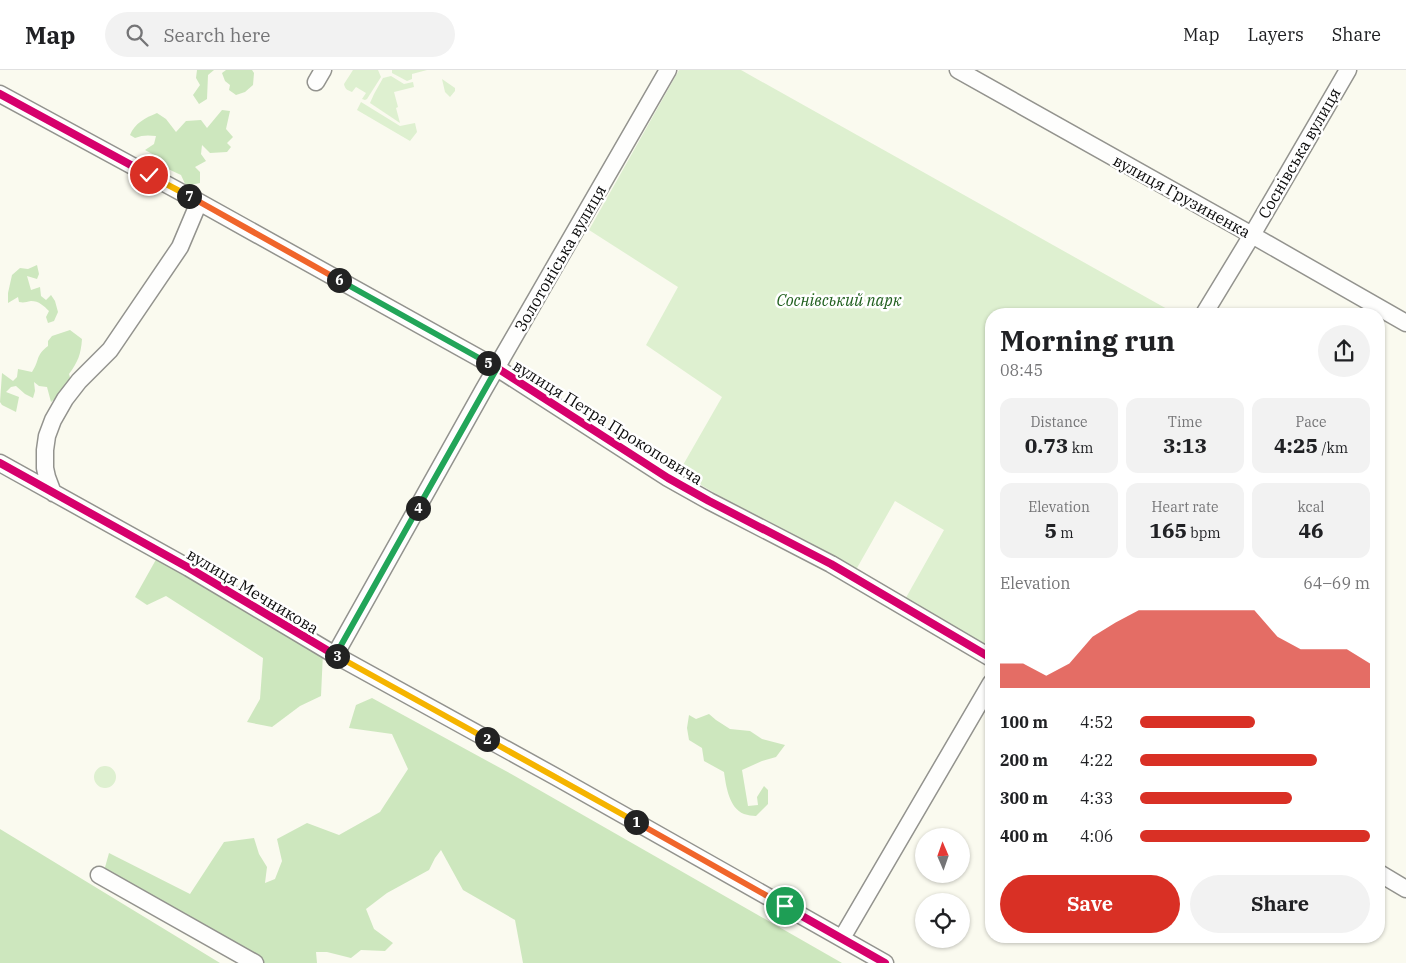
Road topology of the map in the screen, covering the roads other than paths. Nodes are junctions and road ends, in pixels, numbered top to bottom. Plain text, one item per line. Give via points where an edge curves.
1 (668, 70) edge
2 (958, 70) edge
3 (1343, 72) edge
4 (0, 94) edge
5 (199, 202) junction
6 (1252, 235) junction
7 (1208, 308) edge
8 (1380, 308) edge
9 (1385, 311) edge
10 (1406, 323) edge
11 (497, 368) junction
12 (0, 463) edge
13 (53, 493) junction
14 (985, 654) edge
15 (335, 656) junction
16 (985, 693) edge
17 (99, 875) dead end
18 (1385, 877) edge
19 (1406, 889) edge
20 (842, 938) junction
21 (254, 963) edge
22 (885, 963) edge

1 - 11 street, Золотоніська вулиця
2 - 6 street, вулиця Грузиненка
3 - 6 street, Соснівська вулиця
4 - 5 street, вулиця Петра Прокоповича
5 - 11 street, вулиця Петра Прокоповича
5 - 13 street via 174,255 110,350 79,381 53,420 45,450 47,477
6 - 7 street, Соснівська вулиця
6 - 8 street, вулиця Грузиненка
9 - 10 street, вулиця Грузиненка
11 - 14 street, вулиця Петра Прокоповича via 668,478 830,564
11 - 15 street, Золотоніська вулиця
12 - 13 street, вулиця Мечникова
13 - 15 street, вулиця Мечникова via 189,568
15 - 20 street, вулиця Мечникова
16 - 20 street
17 - 21 street
18 - 19 street
20 - 22 street, вулиця Мечникова

